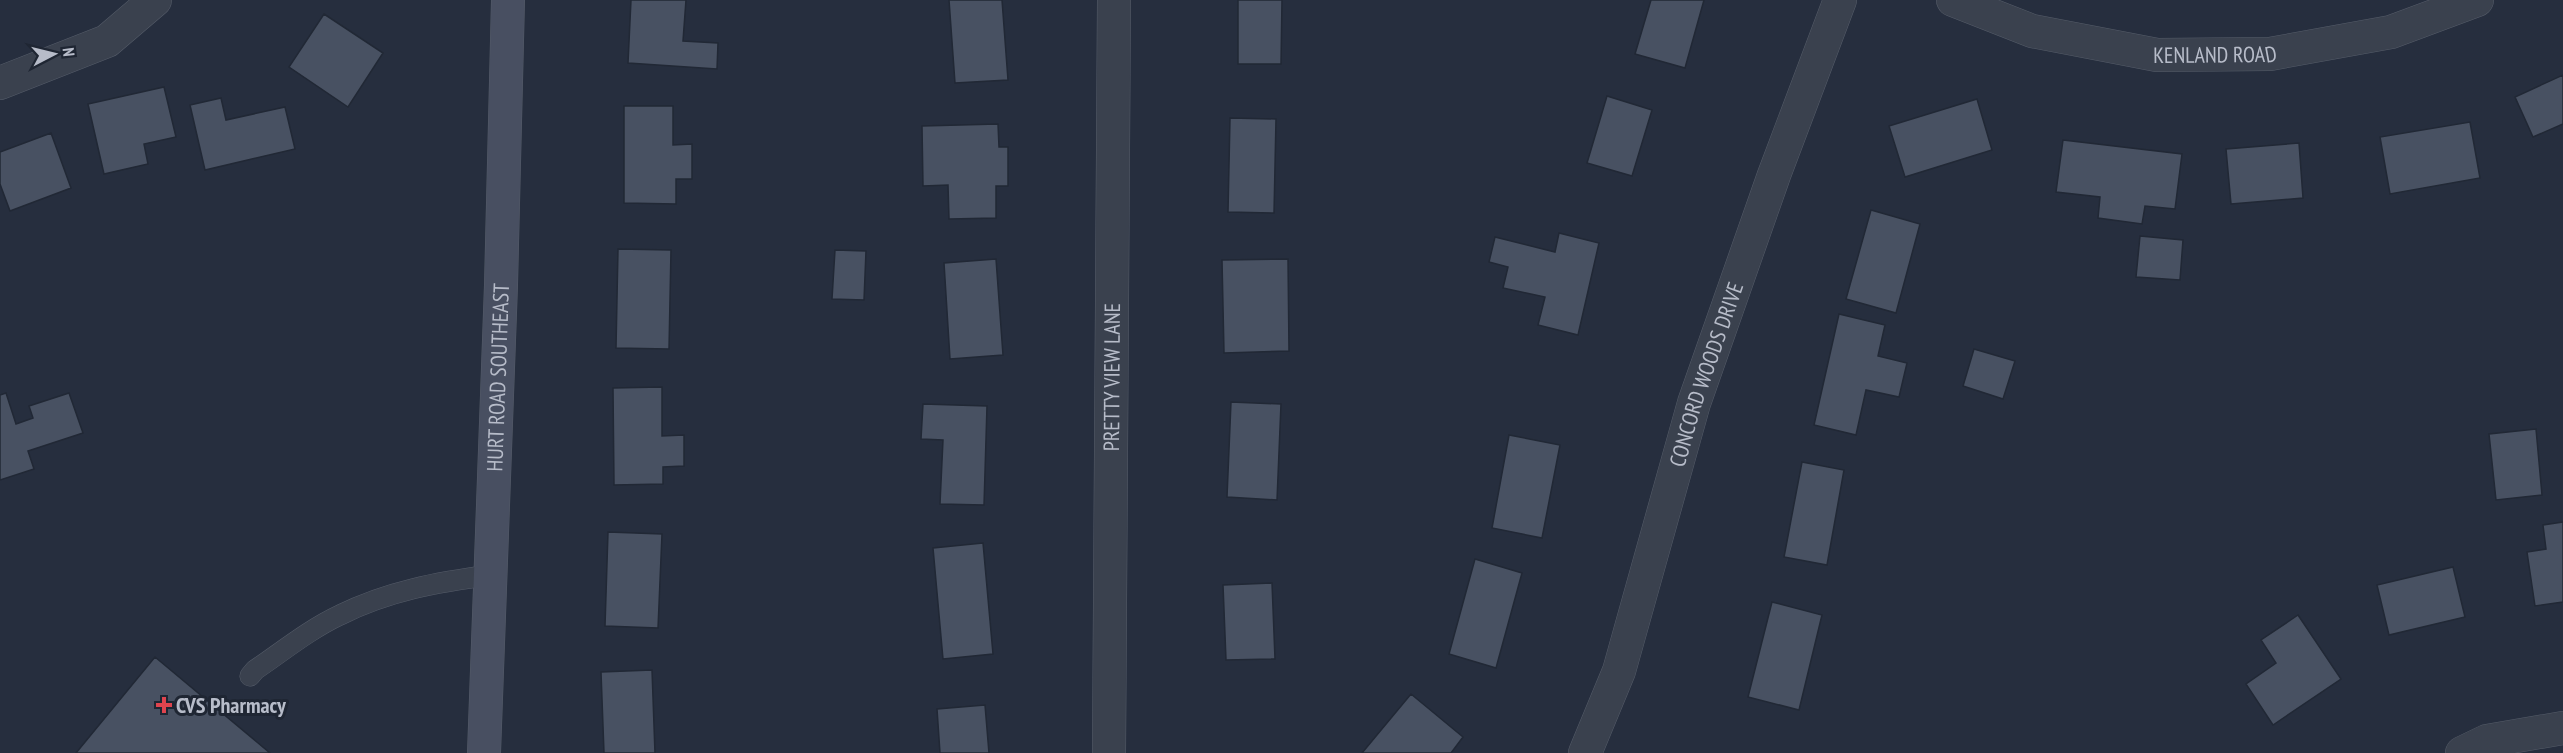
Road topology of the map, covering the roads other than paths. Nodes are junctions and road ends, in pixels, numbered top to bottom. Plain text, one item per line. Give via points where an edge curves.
1 (155, 0) edge
2 (508, 0) edge
3 (1114, 0) edge
4 (1840, 0) edge
5 (1953, 0) edge
6 (2477, 0) edge
7 (0, 83) edge
8 (491, 574) junction
9 (250, 676) dead end
10 (2563, 728) edge
11 (484, 753) edge
12 (1109, 753) edge
13 (1585, 753) edge
14 (2462, 753) edge

1 - 7 street via 107,41
2 - 8 street, HURT ROAD SOUTHEAST
3 - 12 street, PRETTY VIEW LANE
4 - 13 street, CONCORD WOODS DRIVE via 1694,403 1619,671
5 - 6 street, KENLAND ROAD via 2032,31 2168,55 2270,54 2391,32
8 - 9 lane via 412,588 339,615
8 - 11 street, HURT ROAD SOUTHEAST
10 - 14 street via 2487,741

